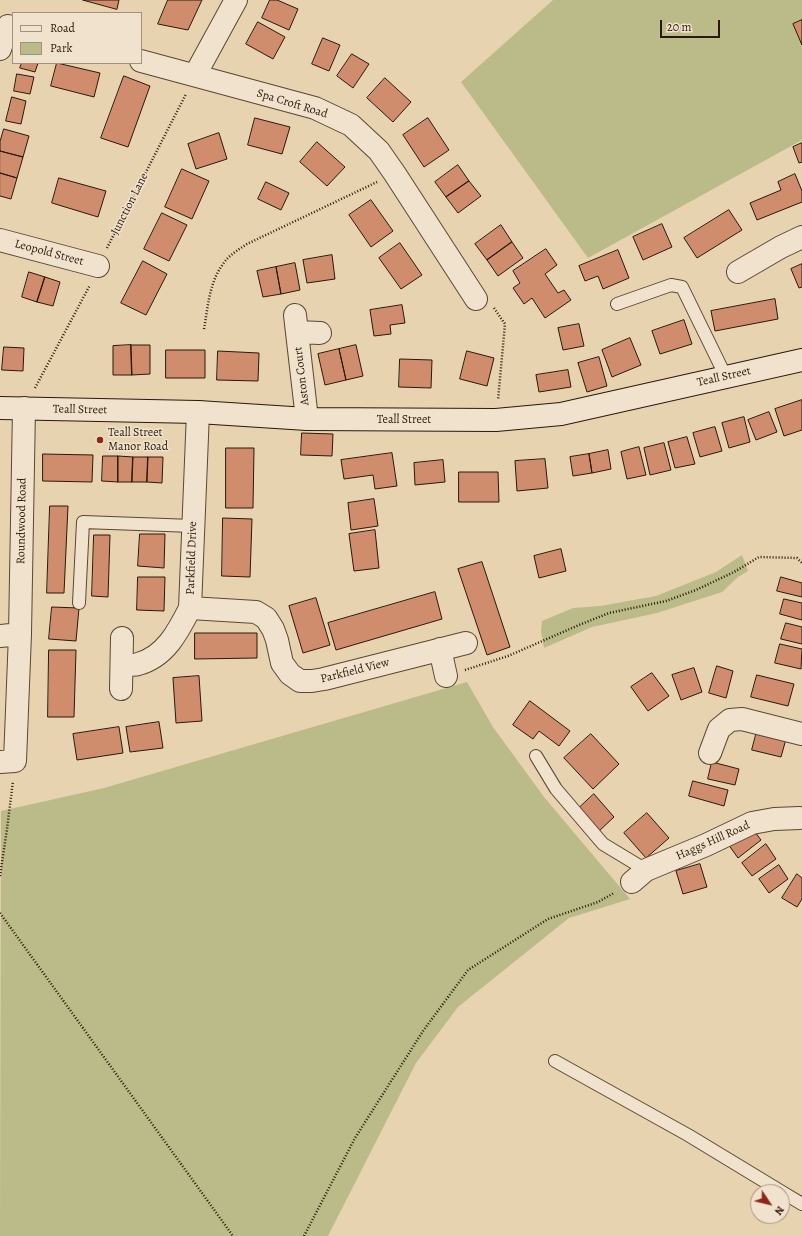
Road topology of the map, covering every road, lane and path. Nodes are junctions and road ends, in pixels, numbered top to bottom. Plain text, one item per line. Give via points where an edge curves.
1 (236, 0) edge
2 (7, 26) edge
3 (0, 49) edge
4 (142, 61) edge
5 (195, 75) junction
6 (395, 174) junction
7 (802, 237) edge
8 (0, 240) edge
9 (738, 272) dead end
10 (95, 274) junction
11 (476, 299) joint
12 (618, 304) dead end
13 (204, 329) dead end
14 (320, 333) dead end
15 (802, 360) edge
16 (726, 377) junction
17 (0, 408) edge
18 (24, 408) junction
19 (198, 412) junction
20 (307, 419) junction
21 (496, 420) junction
22 (193, 526) junction
23 (802, 564) edge
24 (79, 603) dead end
25 (190, 608) junction
26 (10, 635) edge
27 (122, 638) dead end
28 (466, 643) dead end
29 (440, 649) junction
30 (122, 664) junction
31 (446, 676) joint
32 (121, 689) dead end
33 (802, 734) edge
34 (710, 753) dead end
35 (536, 756) dead end
36 (8, 762) edge
37 (801, 819) edge
38 (0, 876) edge
39 (639, 876) junction
40 (0, 913) edge
41 (555, 1061) dead end
42 (769, 1184) edge
43 (790, 1197) edge
44 (802, 1204) edge
45 (233, 1236) edge
46 (304, 1236) edge

1 - 5 street
2 - 3 street
4 - 5 street, Spa Croft Road
5 - 6 street, Spa Croft Road via 315,108 351,125 379,151
5 - 10 path, Junction Lane
6 - 11 street, Spa Croft Road
6 - 13 path via 233,253 223,263 210,291
7 - 9 street
8 - 10 street, Leopold Street
10 - 18 path, Junction Lane
11 - 21 path via 484,294 505,324
12 - 16 lane via 671,285 682,288
14 - 20 street, Aston Court via 296,323
15 - 16 street, Teall Street
16 - 21 street, Teall Street via 561,414
17 - 18 street, Teall Street
18 - 19 street, Teall Street
18 - 26 street, Roundwood Road
19 - 20 street, Teall Street
19 - 22 street, Parkfield Drive
20 - 21 street, Teall Street
22 - 24 lane via 83,522
22 - 25 street, Parkfield Drive
23 - 31 path via 797,558 759,558 696,590 666,601 609,614 508,656
25 - 29 street, Parkfield View via 256,612 266,618 277,640 282,663 290,674 300,680 312,682
25 - 30 street, Parkfield Drive via 175,636 164,649 136,665
26 - 36 street, Roundwood Road
27 - 30 street
28 - 29 street, Parkfield View
29 - 31 street
30 - 32 street
33 - 34 street via 742,720 730,720 718,729
35 - 39 lane via 556,789 603,844
36 - 38 path via 7,829
37 - 39 street, Haggs Hill Road via 774,819 752,823
39 - 46 path via 598,902 548,919 468,970 422,1031 355,1138
40 - 45 path
41 - 42 lane via 688,1134
43 - 44 lane

